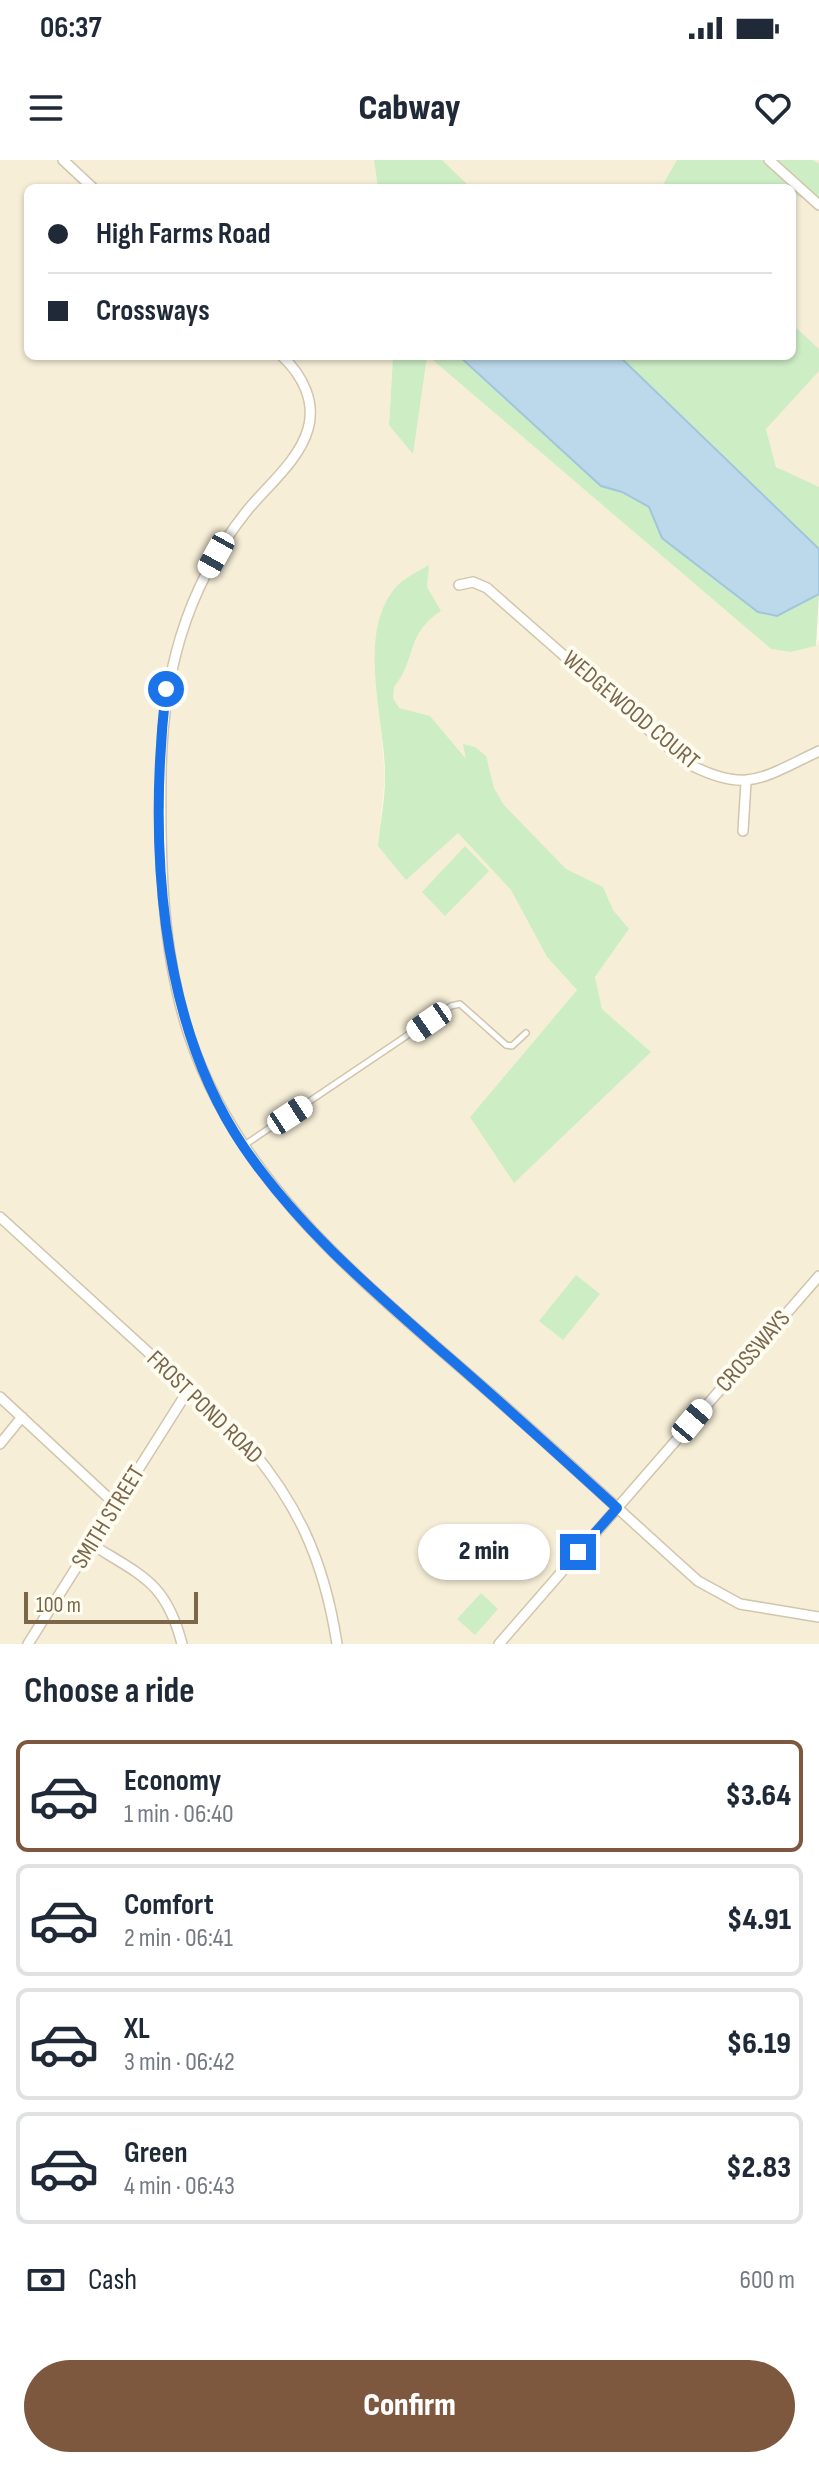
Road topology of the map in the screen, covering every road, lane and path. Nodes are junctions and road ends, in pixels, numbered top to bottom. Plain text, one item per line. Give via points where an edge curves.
1 (63, 160) edge
2 (769, 160) edge
3 (89, 184) edge
4 (796, 184) edge
5 (796, 184) edge
6 (819, 205) edge
7 (286, 360) edge
8 (459, 585) dead end
9 (819, 751) edge
10 (746, 782) junction
11 (743, 831) dead end
12 (526, 1033) dead end
13 (243, 1146) junction
14 (0, 1217) edge
15 (819, 1276) edge
16 (189, 1389) junction
17 (0, 1397) edge
18 (22, 1417) junction
19 (0, 1444) edge
20 (115, 1504) junction
21 (617, 1508) junction
22 (91, 1544) junction
23 (819, 1617) edge
24 (28, 1644) edge
25 (182, 1644) edge
26 (337, 1644) edge
27 (499, 1644) edge

1 - 3 street
2 - 4 street
5 - 6 street
7 - 13 street via 308,395 307,433 299,450 245,513 201,582 174,652 164,706 162,862 174,974 190,1039
8 - 10 street, WEDGEWOOD COURT via 473,582 487,588 685,762 708,774
9 - 10 street
10 - 11 street
12 - 13 lane via 506,1045 460,1004 451,1006
13 - 21 street via 327,1248
14 - 16 street, FROST POND ROAD
15 - 21 street, CROSSWAYS
16 - 20 street, SMITH STREET
16 - 26 street, FROST POND ROAD via 258,1456 300,1518 318,1561
17 - 18 street
18 - 19 street
18 - 20 street
20 - 22 street, SMITH STREET
21 - 23 street via 712,1592 761,1609
21 - 27 street, CROSSWAYS
22 - 24 street, SMITH STREET
22 - 25 street via 159,1590

